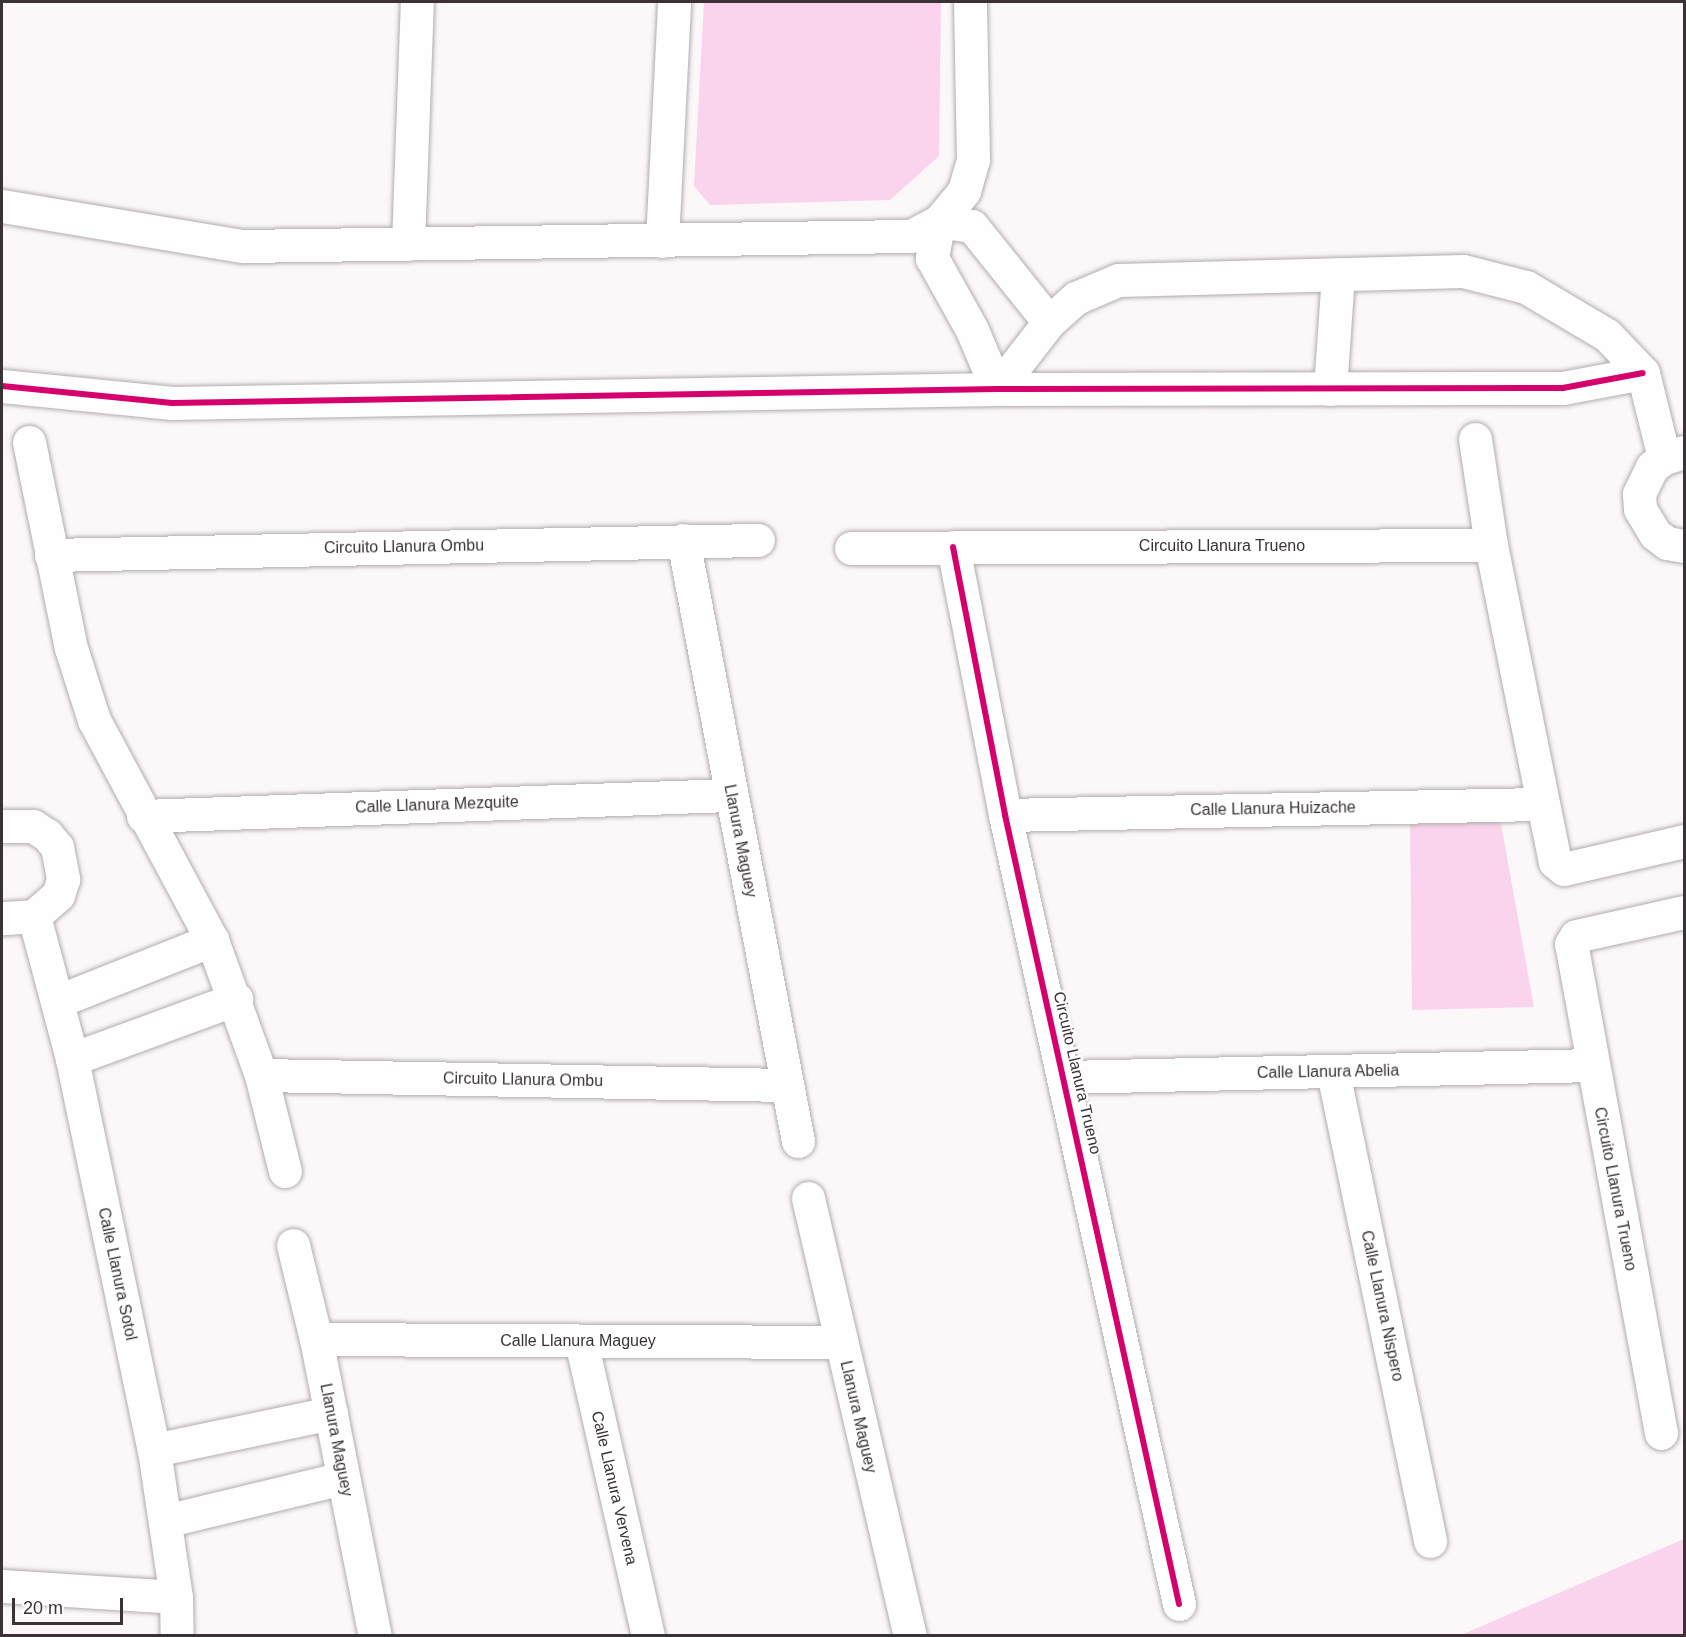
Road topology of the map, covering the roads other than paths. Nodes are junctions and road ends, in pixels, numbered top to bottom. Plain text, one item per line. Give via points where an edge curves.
1 (417, 2) edge
2 (674, 2) edge
3 (970, 2) edge
4 (2, 206) edge
5 (939, 221) junction
6 (662, 241) junction
7 (408, 244) junction
8 (1338, 274) junction
9 (1049, 322) junction
10 (1643, 373) junction
11 (2, 386) edge
12 (997, 389) junction
13 (1330, 389) junction
14 (1475, 439) dead end
15 (29, 442) dead end
16 (1674, 455) edge
17 (683, 540) junction
18 (758, 540) dead end
19 (1491, 545) junction
20 (1684, 546) edge
21 (953, 547) junction
22 (851, 548) dead end
23 (51, 555) junction
24 (731, 795) junction
25 (1541, 804) junction
26 (1005, 815) junction
27 (143, 816) junction
28 (2, 826) edge
29 (1684, 841) edge
30 (1684, 912) edge
31 (34, 916) junction
32 (2, 918) edge
33 (212, 940) junction
34 (236, 999) junction
35 (58, 1001) junction
36 (72, 1059) junction
37 (1592, 1065) junction
38 (1333, 1072) junction
39 (261, 1075) junction
40 (1065, 1077) junction
41 (786, 1085) junction
42 (798, 1141) dead end
43 (285, 1172) dead end
44 (808, 1198) dead end
45 (293, 1245) dead end
46 (316, 1339) junction
47 (581, 1341) junction
48 (840, 1342) junction
49 (331, 1413) junction
50 (1661, 1432) dead end
51 (154, 1450) junction
52 (343, 1478) junction
53 (165, 1521) junction
54 (1430, 1541) dead end
55 (2, 1586) edge
56 (176, 1597) junction
57 (1179, 1604) dead end
58 (177, 1635) edge
59 (375, 1635) edge
60 (648, 1635) edge
61 (909, 1635) edge

1 - 7 street
2 - 6 street
3 - 5 street via 973,159 964,191
4 - 7 street via 242,246
5 - 6 street via 911,236
5 - 9 street via 972,226
5 - 12 street via 932,258 972,330
6 - 7 street
8 - 9 street via 1118,280 1076,298
8 - 10 street via 1463,271 1526,286 1606,335
8 - 13 street
9 - 12 street
10 - 13 street via 1563,388
10 - 16 street
11 - 12 street via 172,403
12 - 13 street
14 - 19 street
15 - 23 street
16 - 20 street via 1644,480 1640,509 1655,534 1667,543
17 - 18 street, Circuito Llanura Ombu
17 - 23 street, Circuito Llanura Ombu
17 - 24 street, Llanura Maguey
19 - 21 street, Circuito Llanura Trueno
19 - 25 street
21 - 22 street, Circuito Llanura Trueno
21 - 26 street, Circuito Llanura Trueno
23 - 27 street via 71,648 94,720
24 - 27 street, Calle Llanura Mezquite
24 - 41 street, Llanura Maguey
25 - 26 street, Calle Llanura Huizache
25 - 29 street via 1560,866
26 - 40 street, Circuito Llanura Trueno
27 - 33 street
28 - 31 street via 33,826 57,847 63,879 58,895
30 - 37 street, Circuito Llanura Trueno via 1573,940
31 - 32 street via 20,920
31 - 35 street, Calle Llanura Sotol
33 - 34 street
33 - 35 street
34 - 36 street
34 - 39 street
35 - 36 street, Calle Llanura Sotol
36 - 51 street, Calle Llanura Sotol
37 - 38 street, Calle Llanura Abelia
37 - 50 street, Circuito Llanura Trueno
38 - 40 street, Calle Llanura Abelia
38 - 54 street, Calle Llanura Nispero
39 - 41 street, Circuito Llanura Ombu
39 - 43 street
40 - 57 street, Circuito Llanura Trueno
41 - 42 street, Llanura Maguey
44 - 48 street, Llanura Maguey
45 - 46 street, Llanura Maguey
46 - 47 street, Calle Llanura Maguey
46 - 49 street, Llanura Maguey
47 - 48 street, Calle Llanura Maguey
47 - 60 street, Calle Llanura Vervena
48 - 61 street, Llanura Maguey
49 - 51 street
49 - 52 street, Llanura Maguey
51 - 53 street, Calle Llanura Sotol
52 - 53 street
52 - 59 street, Llanura Maguey
53 - 56 street, Calle Llanura Sotol
55 - 56 street
56 - 58 street, Calle Llanura Sotol

